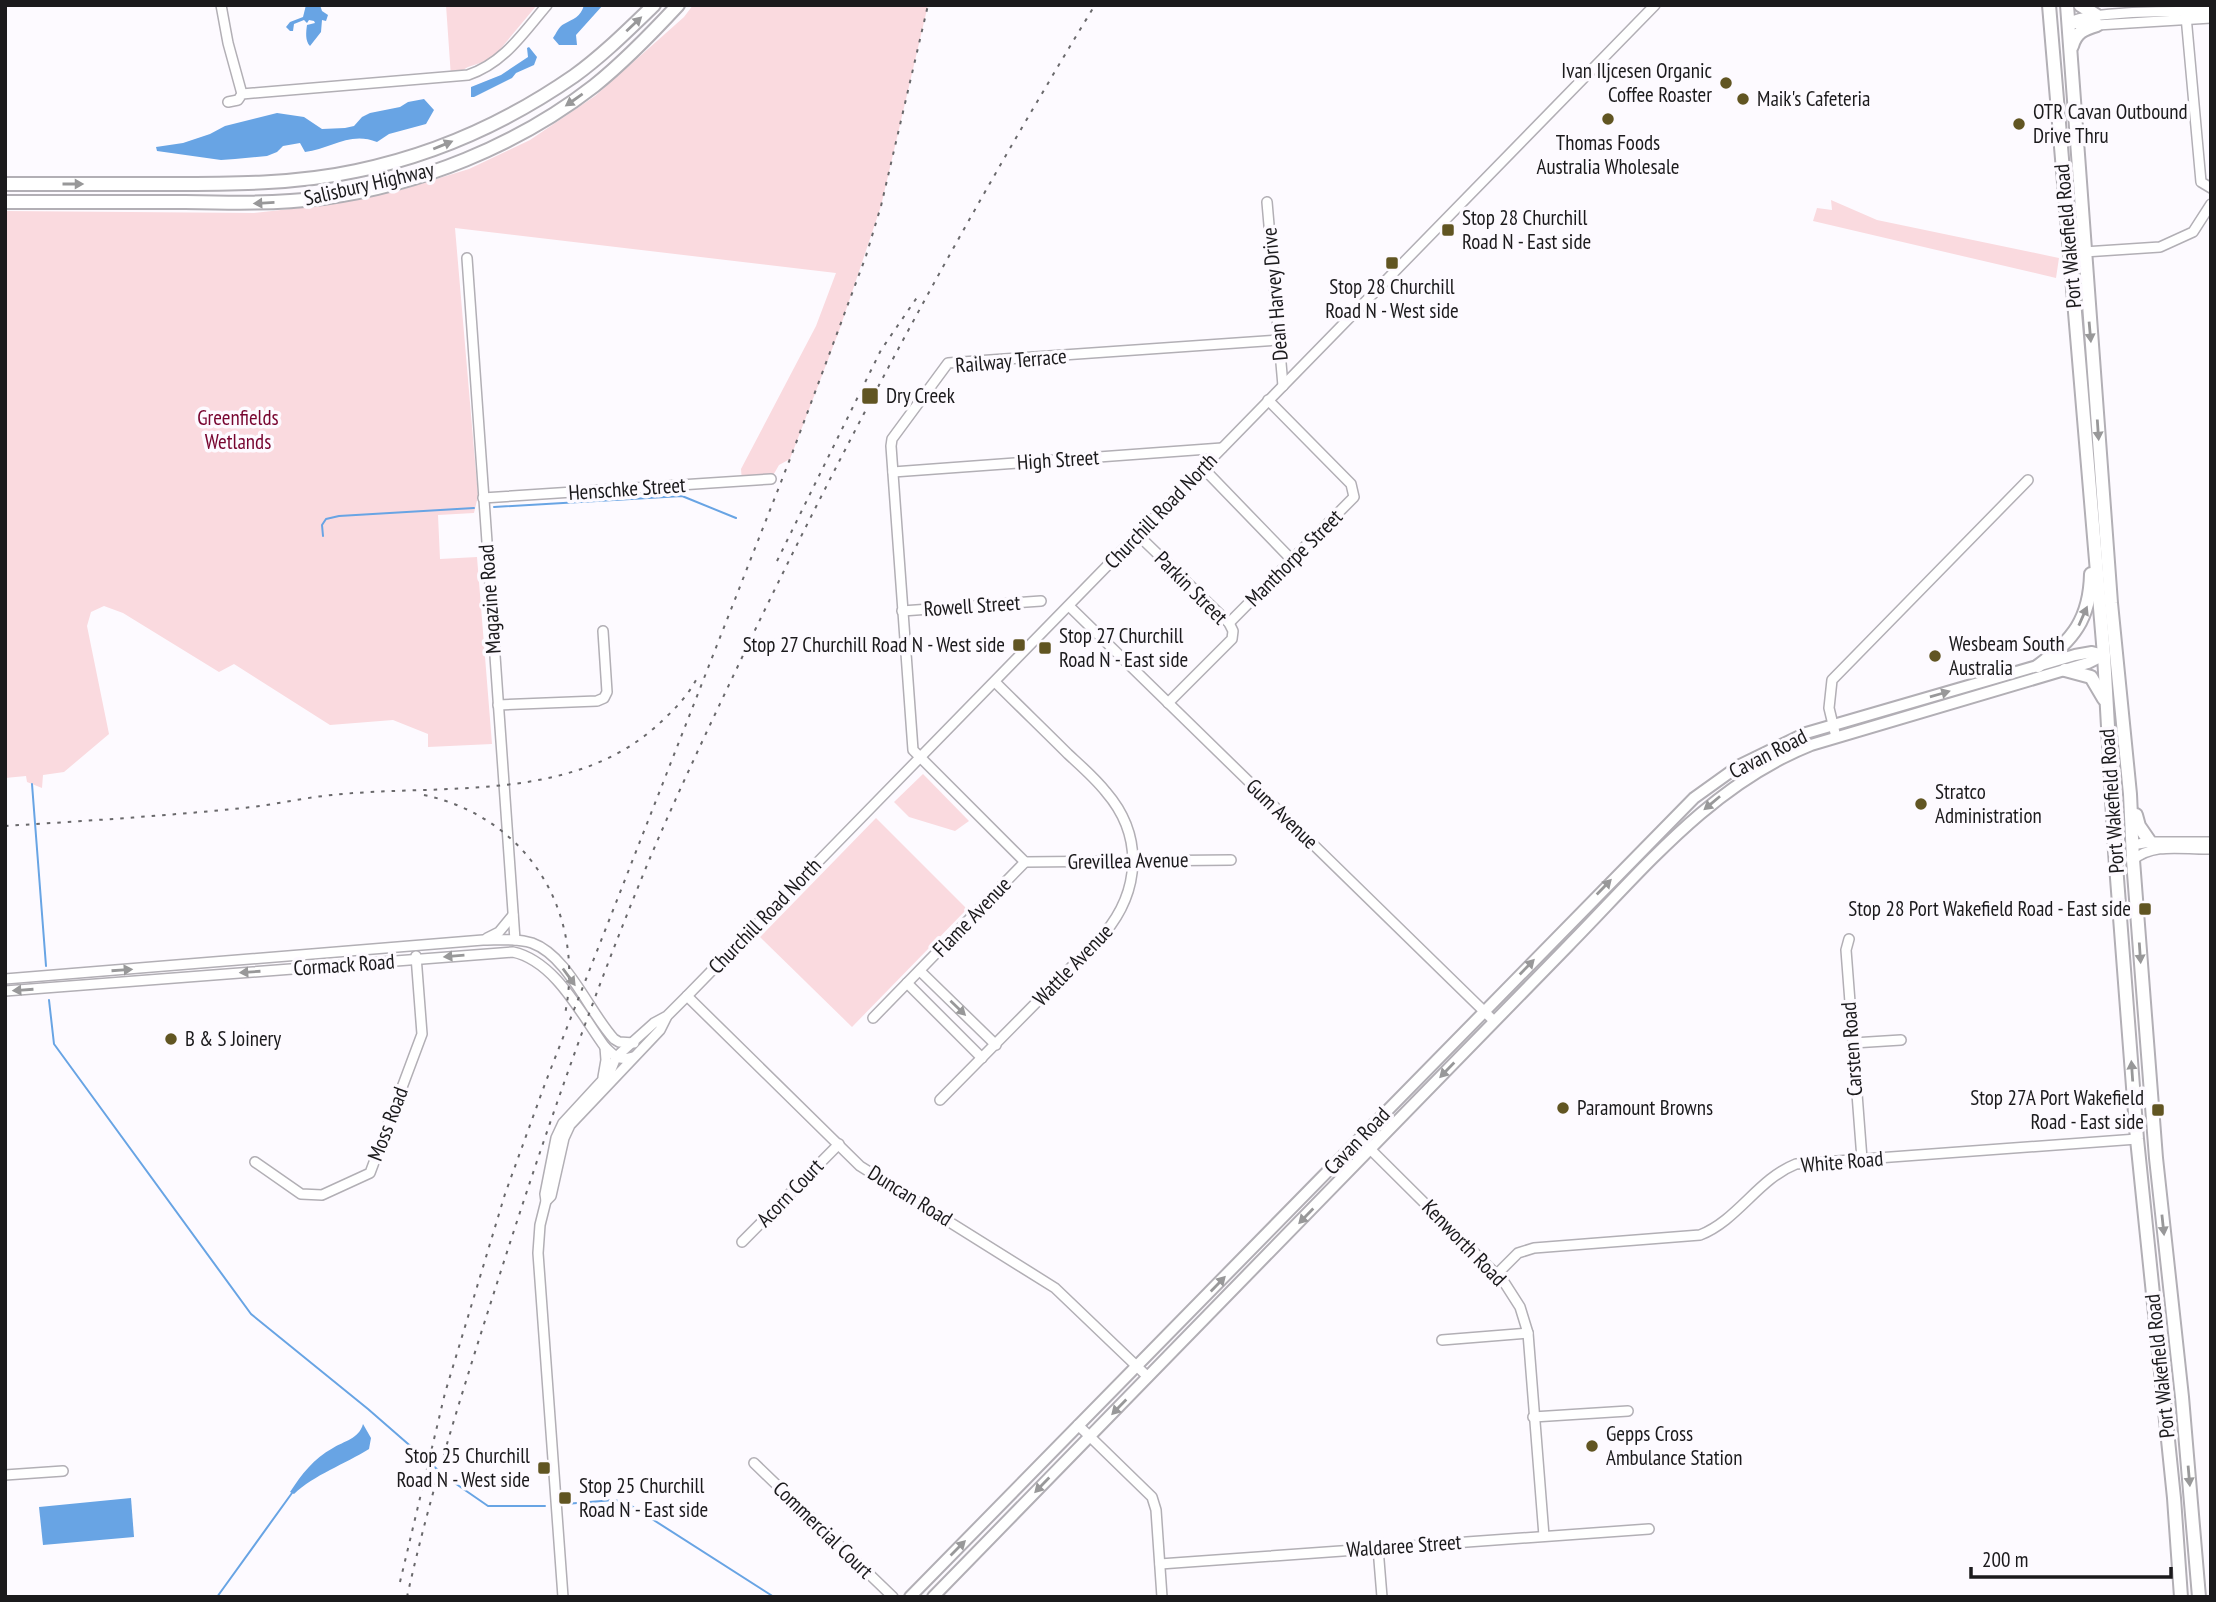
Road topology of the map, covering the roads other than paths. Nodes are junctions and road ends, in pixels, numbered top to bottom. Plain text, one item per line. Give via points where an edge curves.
1 (221, 5) edge
2 (547, 5) edge
3 (654, 5) edge
4 (678, 5) edge
5 (1655, 5) edge
6 (2049, 5) edge
7 (2056, 5) edge
8 (2067, 5) edge
9 (2080, 5) edge
10 (2211, 11) edge
11 (2186, 12) edge
12 (2211, 18) edge
13 (2097, 20) junction
14 (2068, 23) junction
15 (2071, 48) junction
16 (243, 94) junction
17 (228, 102) dead end
18 (2060, 137) junction
19 (5, 184) edge
20 (2211, 188) edge
21 (5, 202) edge
22 (1267, 202) dead end
23 (2211, 204) edge
24 (2084, 253) junction
25 (467, 258) dead end
26 (1278, 340) junction
27 (2093, 362) junction
28 (1283, 386) junction
29 (2082, 396) junction
30 (1268, 400) junction
31 (1222, 448) junction
32 (1203, 468) junction
33 (893, 472) junction
34 (771, 479) dead end
35 (2028, 480) dead end
36 (483, 498) junction
37 (2092, 504) junction
38 (1138, 536) junction
39 (1292, 560) junction
40 (1041, 600) dead end
41 (2111, 604) junction
42 (1069, 606) junction
43 (902, 611) junction
44 (1229, 623) junction
45 (603, 631) dead end
46 (2104, 654) junction
47 (2038, 666) junction
48 (2065, 670) junction
49 (995, 682) junction
50 (2106, 702) junction
51 (1168, 703) junction
52 (498, 705) junction
53 (2124, 724) junction
54 (1832, 725) junction
55 (1836, 737) junction
56 (919, 758) junction
57 (2130, 794) junction
58 (2150, 842) junction
59 (2211, 842) edge
60 (2132, 845) junction
61 (2211, 849) edge
62 (1638, 853) junction
63 (1231, 860) dead end
64 (2133, 860) junction
65 (1135, 861) junction
66 (1025, 862) junction
67 (1649, 863) junction
68 (2119, 903) junction
69 (513, 915) junction
70 (1570, 922) junction
71 (1849, 939) dead end
72 (483, 940) junction
73 (515, 940) junction
74 (1567, 946) junction
75 (415, 948) junction
76 (493, 953) junction
77 (416, 959) junction
78 (548, 969) junction
79 (920, 971) junction
80 (5, 979) edge
81 (907, 984) junction
82 (5, 991) edge
83 (687, 996) junction
84 (1484, 1011) junction
85 (667, 1016) junction
86 (873, 1018) dead end
87 (1494, 1021) junction
88 (1901, 1040) dead end
89 (634, 1043) junction
90 (1853, 1043) junction
91 (996, 1045) junction
92 (605, 1047) junction
93 (634, 1057) junction
94 (616, 1058) junction
95 (982, 1058) junction
96 (603, 1079) junction
97 (940, 1100) dead end
98 (2152, 1109) junction
99 (1359, 1138) junction
100 (2137, 1139) junction
101 (839, 1144) junction
102 (1371, 1149) junction
103 (2156, 1158) junction
104 (1862, 1159) junction
105 (255, 1162) dead end
106 (546, 1201) junction
107 (742, 1242) dead end
108 (1497, 1274) junction
109 (1528, 1333) junction
110 (1442, 1340) dead end
111 (1136, 1366) junction
112 (1148, 1377) junction
113 (2182, 1397) junction
114 (2164, 1398) junction
115 (1628, 1411) dead end
116 (1533, 1417) junction
117 (1078, 1425) junction
118 (1090, 1436) junction
119 (754, 1463) dead end
120 (63, 1471) dead end
121 (5, 1475) edge
122 (1648, 1529) dead end
123 (1545, 1536) junction
124 (1378, 1548) junction
125 (1160, 1564) junction
126 (562, 1597) edge
127 (893, 1597) edge
128 (910, 1597) edge
129 (933, 1597) edge
130 (1163, 1597) edge
131 (1382, 1597) edge
132 (2181, 1597) edge
133 (2199, 1597) edge

1 - 16 street
2 - 16 street via 506,55 468,75
19 -> 3 highway, Salisbury Highway via 217,184 356,172 423,153 488,127 549,93 606,51
4 -> 21 highway, Salisbury Highway via 595,85 539,123 450,166 395,183 325,198 273,202
5 - 28 street, Churchill Road North
6 - 18 highway, Port Wakefield Road
7 - 14 highway
8 - 14 highway, Port Wakefield Road
9 - 13 highway
10 - 11 street
11 - 12 street
11 - 13 street
11 - 20 street via 2201,183
13 - 14 street
13 - 15 highway via 2081,31
14 - 15 highway, Port Wakefield Road
14 - 18 highway via 2060,38
15 - 24 highway, Port Wakefield Road
16 - 17 street
18 - 29 highway, Port Wakefield Road
22 - 26 street, Dean Harvey Drive
23 - 24 street via 2193,232 2160,247
24 -> 27 highway, Port Wakefield Road
25 - 36 street, Magazine Road
26 - 28 street, Dean Harvey Drive
26 - 33 street, Railway Terrace via 948,363 892,439
27 - 29 highway via 2088,364
27 -> 41 highway, Port Wakefield Road
28 - 30 street, Churchill Road North
29 - 37 highway, Port Wakefield Road
30 - 31 street, Churchill Road North
30 - 39 street, Manthorpe Street via 1351,484 1354,497
31 - 32 street, Churchill Road North
31 - 33 street, High Street
32 - 38 street, Churchill Road North
32 - 39 street
33 - 43 street, Railway Terrace
34 - 36 street, Henschke Street
35 - 54 street, Cavan Road via 1832,680
36 - 52 street, Magazine Road
37 - 46 highway, Port Wakefield Road
47 -> 37 highway via 2067,642 2085,612 2091,587
38 - 42 street, Churchill Road North
38 - 44 street, Parkin Street
39 - 44 street, Manthorpe Street
40 - 43 street, Rowell Street
41 - 46 highway
41 - 53 highway, Port Wakefield Road
42 - 49 street, Churchill Road North
42 - 51 street, Gum Avenue
43 - 56 street, Railway Terrace via 910,736
44 - 51 street, Parkin Street via 1232,639
45 - 52 street via 604,698
46 - 47 main road, Cavan Road via 2088,653
46 - 48 main road, Cavan Road
46 - 50 highway, Port Wakefield Road
46 - 53 highway
54 -> 47 main road, Cavan Road
48 - 50 highway via 2091,677
48 - 55 main road, Cavan Road
49 - 56 street, Churchill Road North
49 - 65 street, Wattle Avenue via 1107,792 1125,821
50 - 68 highway, Port Wakefield Road
51 - 84 street, Gum Avenue
52 - 69 street, Magazine Road
53 - 57 highway, Port Wakefield Road
54 - 55 street, Cavan Road
54 - 62 main road, Cavan Road via 1784,742 1740,765 1694,798
55 -> 67 main road, Cavan Road via 1790,753 1731,788
56 - 66 street, Flame Avenue
56 - 83 street, Churchill Road North
57 - 58 highway via 2137,823
57 - 60 highway, Port Wakefield Road
58 - 59 street
58 - 60 street
60 - 64 highway, Port Wakefield Road
60 - 68 highway via 2124,852 2124,892
61 - 64 street via 2152,849
62 - 67 main road
70 -> 62 main road, Cavan Road
63 - 65 street, Grevillea Avenue
64 -> 98 highway, Port Wakefield Road
65 - 66 street, Grevillea Avenue
65 - 91 street, Wattle Avenue via 1125,904 1116,919
66 - 79 street, Flame Avenue
67 - 74 main road, Cavan Road
100 -> 68 highway, Port Wakefield Road
69 - 72 street via 499,932
69 - 73 street, Magazine Road
70 - 74 main road
84 -> 70 main road, Cavan Road
71 - 90 street, Carsten Road
72 - 73 street, Cormack Road
72 - 75 street, Cormack Road
73 - 76 street
73 - 78 street
73 -> 89 street, Cormack Road via 547,952 614,1039
74 - 87 main road, Cavan Road
75 - 77 street, Moss Road
80 -> 75 street, Cormack Road
76 -> 77 street, Cormack Road
76 - 78 street, Cormack Road via 524,955
77 -> 82 street, Cormack Road
77 - 105 street, Moss Road via 422,1034 370,1173 322,1195 301,1194
78 - 92 street, Cormack Road
79 - 81 street, Flame Avenue
79 -> 91 street
81 - 86 street, Flame Avenue
81 - 95 street
83 - 85 street, Churchill Road North
83 - 101 street, Duncan Road
84 - 87 street, Gum Avenue
84 - 99 main road, Cavan Road
85 - 89 street, Churchill Road North
85 - 93 street, Churchill Road North
87 -> 102 main road, Cavan Road
88 - 90 street
89 - 94 street, Churchill Road North
90 - 104 street, Carsten Road
91 - 95 street, Wattle Avenue
92 - 94 street, Cormack Road
92 - 96 street
93 - 94 street
93 - 106 street, Churchill Road North via 570,1125
94 - 96 street, Churchill Road North
95 - 97 street, Wattle Avenue
96 - 106 street, Churchill Road North via 558,1132
98 - 100 highway via 2147,1130
98 - 103 highway, Port Wakefield Road
99 - 102 street, Kenworth Road
111 -> 99 main road, Cavan Road
100 - 103 highway
100 - 104 street, White Road
100 - 114 highway, Port Wakefield Road
101 - 107 street, Acorn Court
101 - 111 street, Duncan Road via 866,1169 1055,1288
102 - 108 street, Kenworth Road
102 -> 112 main road, Cavan Road
103 -> 113 highway, Port Wakefield Road
104 - 108 street, White Road via 1784,1169 1719,1225 1700,1235 1534,1248 1518,1253
106 - 126 street, Churchill Road North via 538,1253
108 - 109 street, Kenworth Road via 1517,1301
109 - 110 street
109 - 116 street, Kenworth Road
111 - 112 street, Duncan Road
111 - 117 main road, Cavan Road
112 -> 118 main road, Cavan Road
113 - 114 highway
113 -> 133 highway, Port Wakefield Road
114 - 132 highway, Port Wakefield Road
115 - 116 street
116 - 123 street, Kenworth Road
117 - 118 street
128 -> 117 main road, Cavan Road
118 - 125 street via 1152,1497
118 -> 129 main road, Cavan Road
119 - 127 street, Commercial Court
120 - 121 street
122 - 123 street, Waldaree Street
123 - 124 street, Waldaree Street
124 - 125 street, Waldaree Street
124 - 131 street
125 - 130 street

